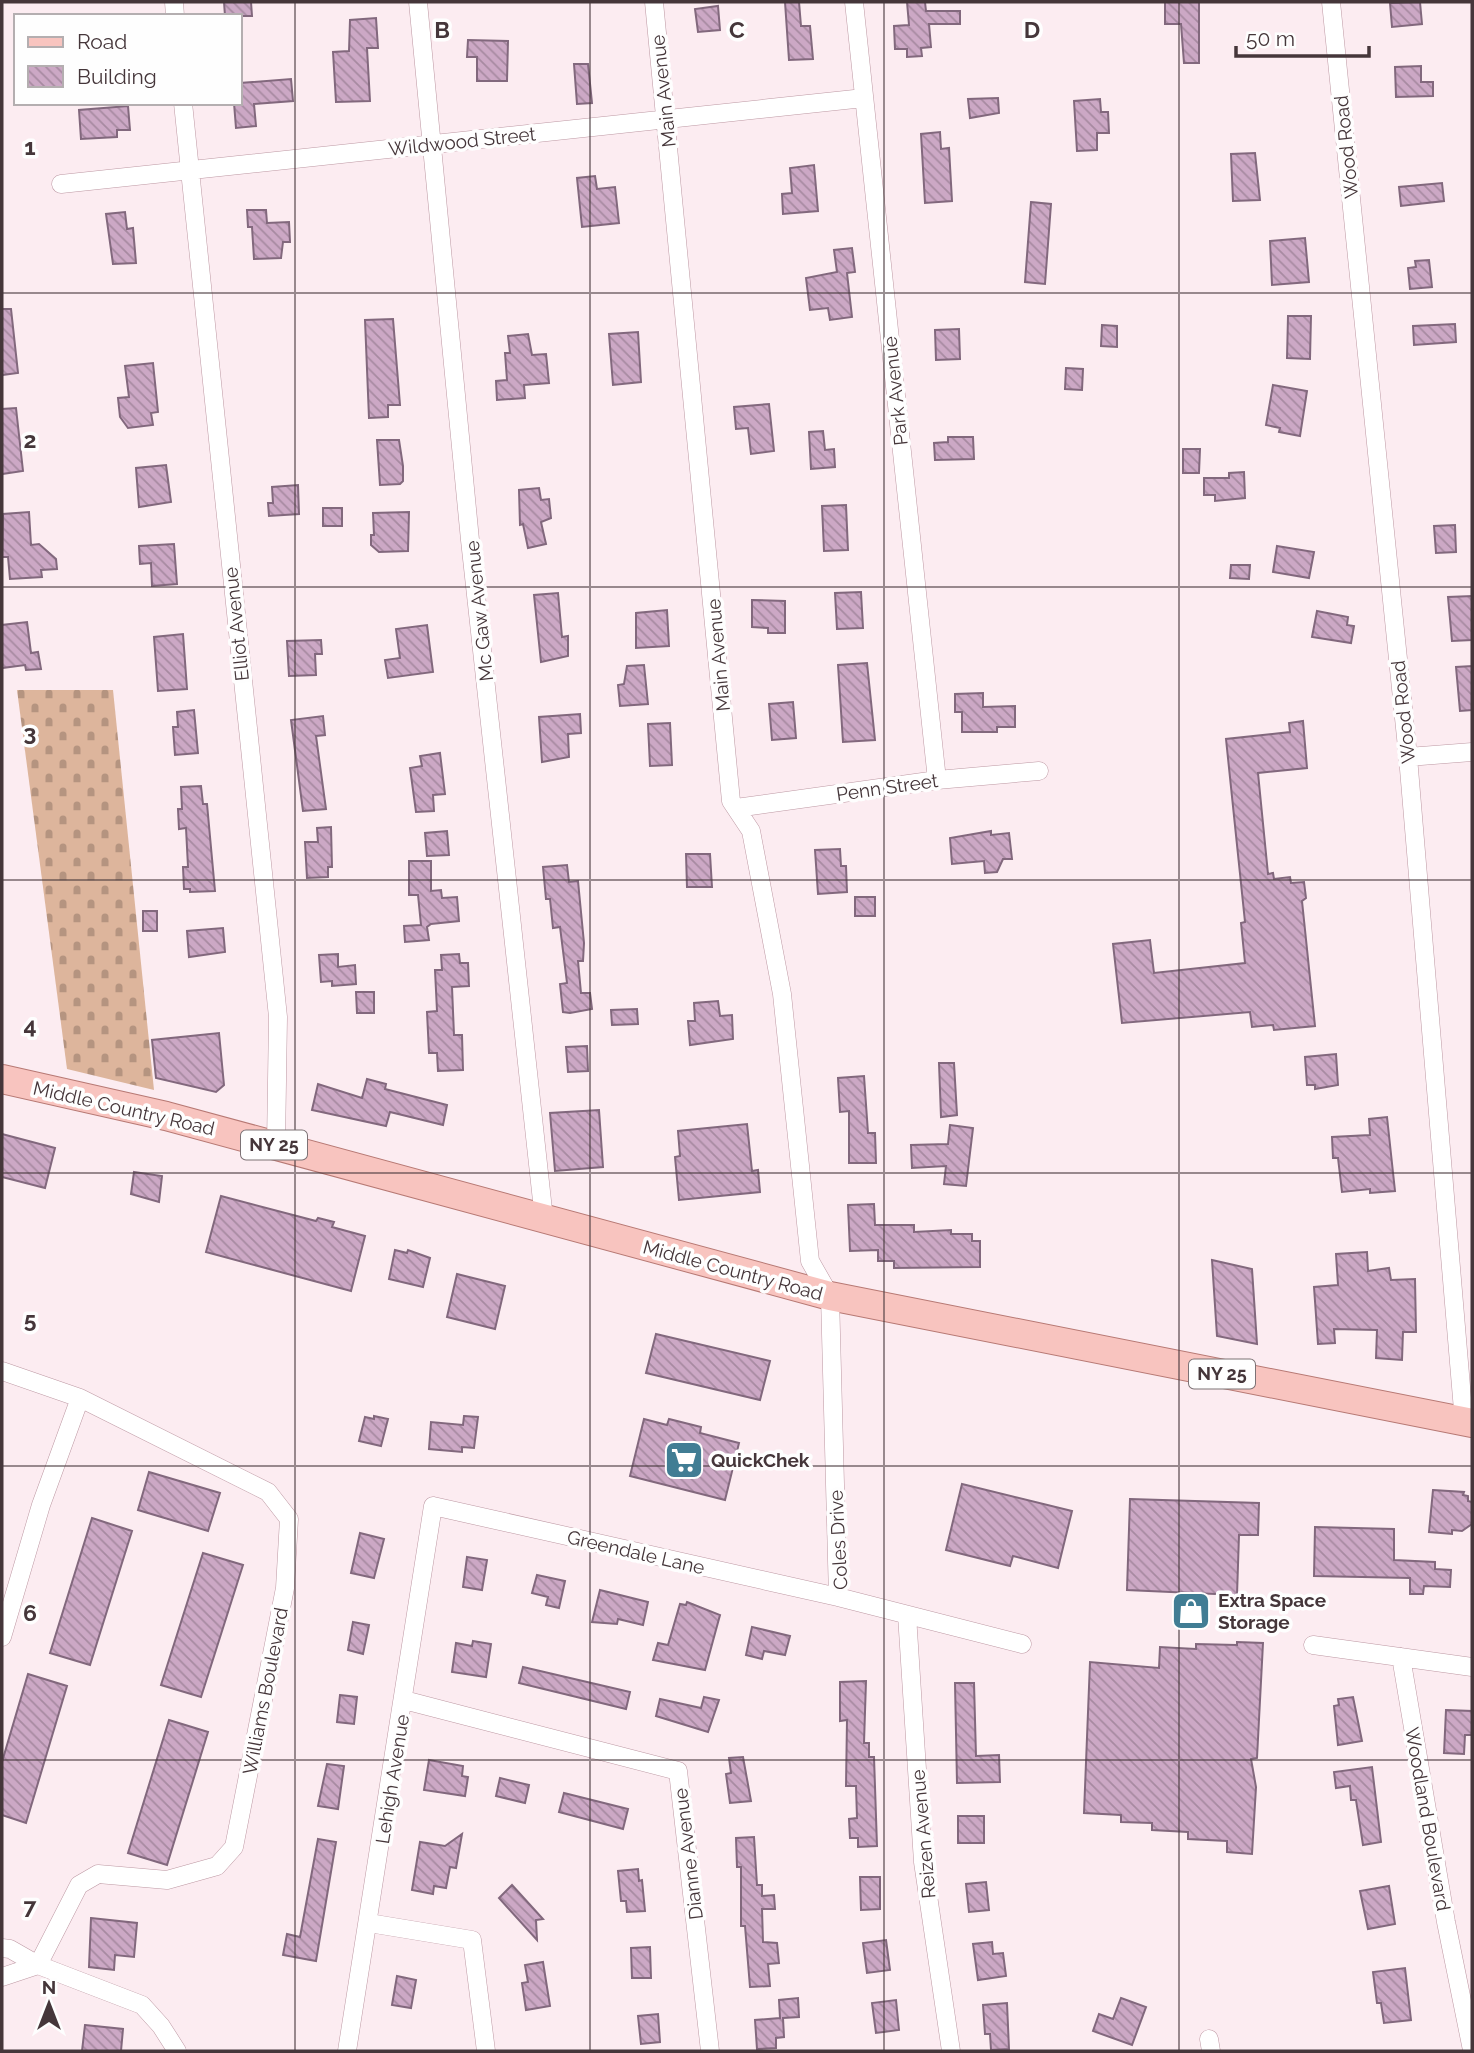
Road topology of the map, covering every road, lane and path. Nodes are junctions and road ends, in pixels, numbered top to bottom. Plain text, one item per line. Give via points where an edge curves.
1 (418, 2) edge
2 (654, 2) edge
3 (854, 2) edge
4 (1331, 2) edge
5 (864, 99) junction
6 (183, 105) edge
7 (666, 120) junction
8 (431, 145) junction
9 (190, 170) junction
10 (61, 184) dead end
11 (1472, 752) edge
12 (1408, 757) junction
13 (1039, 771) dead end
14 (937, 780) junction
15 (736, 808) junction
16 (2, 1079) edge
17 (276, 1145) junction
18 (544, 1219) junction
19 (830, 1296) junction
20 (2, 1371) edge
21 (80, 1398) junction
22 (1468, 1423) edge
23 (433, 1506) joint
24 (838, 1597) junction
25 (907, 1615) junction
26 (2, 1637) edge
27 (1022, 1644) dead end
28 (1313, 1645) dead end
29 (1401, 1657) junction
30 (1472, 1667) edge
31 (404, 1700) junction
32 (369, 1923) junction
33 (2, 1948) edge
34 (38, 1965) junction
35 (2, 1977) edge
36 (1472, 2050) edge
37 (177, 2051) edge
38 (347, 2051) edge
39 (486, 2051) edge
40 (710, 2051) edge
41 (951, 2051) edge

1 - 8 street, Mc Gaw Avenue
2 - 7 street, Main Avenue
3 - 5 street, Park Avenue
4 - 12 street, Wood Road
5 - 7 street, Wildwood Street
5 - 14 street, Park Avenue
6 - 9 street, Elliot Avenue
7 - 8 street, Wildwood Street
7 - 15 street, Main Avenue via 731,801
8 - 9 street, Wildwood Street
8 - 18 street, Mc Gaw Avenue
9 - 10 street, Wildwood Street
9 - 17 street, Elliot Avenue via 278,1017
11 - 12 street
12 - 22 street, Wood Road
13 - 14 street, Penn Street
14 - 15 street, Penn Street
15 - 19 street, Main Avenue via 751,831 782,994 810,1261
16 - 17 main road, Middle Country Road / NY 25
17 - 18 main road, Middle Country Road / NY 25
18 - 19 main road, Middle Country Road / NY 25
19 - 22 main road, Middle Country Road / NY 25
19 - 24 street, Coles Drive
20 - 21 street, Williams Boulevard
21 - 26 street via 40,1505
21 - 34 street, Williams Boulevard via 268,1492 289,1519 285,1588 234,1847 217,1866 167,1880 98,1874 88,1879 79,1885
23 - 24 street, Greendale Lane
23 - 31 street, Lehigh Avenue
24 - 25 street, Coles Drive
25 - 27 street, Coles Drive
25 - 41 street, Reizen Avenue via 923,1862
28 - 29 street
29 - 30 street
29 - 36 street, Woodland Boulevard
31 - 32 street, Lehigh Avenue
31 - 40 street, Dianne Avenue via 678,1771
32 - 38 street, Lehigh Avenue
32 - 39 street via 472,1940
33 - 34 street
34 - 35 street
34 - 37 street via 142,2005

